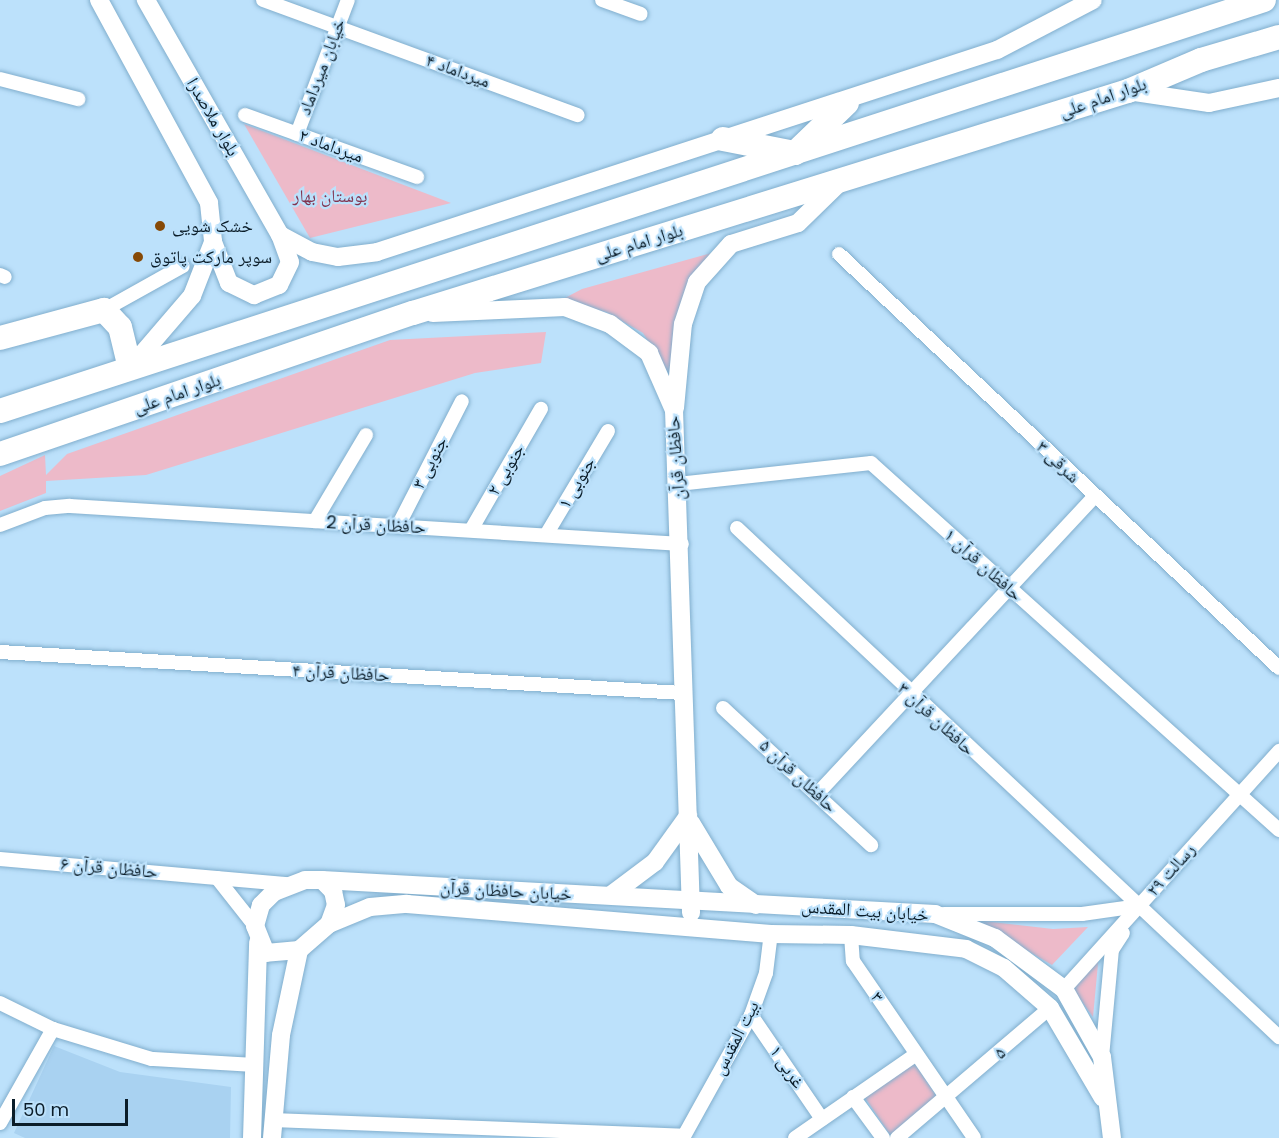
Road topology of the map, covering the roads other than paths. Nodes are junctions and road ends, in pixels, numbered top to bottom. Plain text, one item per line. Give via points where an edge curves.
1 (99, 0) edge
2 (146, 0) edge
3 (263, 0) edge
4 (348, 0) edge
5 (602, 0) edge
6 (1093, 0) edge
7 (1264, 0) edge
8 (641, 15) dead end
9 (1190, 24) junction
10 (338, 27) junction
11 (1279, 37) edge
12 (1201, 60) junction
13 (0, 79) edge
14 (1279, 88) edge
15 (1128, 92) junction
16 (78, 99) dead end
17 (847, 103) junction
18 (245, 115) dead end
19 (578, 115) dead end
20 (297, 134) junction
21 (723, 140) junction
22 (795, 153) junction
23 (417, 177) dead end
24 (844, 178) junction
25 (280, 235) junction
26 (213, 242) junction
27 (839, 254) dead end
28 (183, 266) dead end
29 (104, 310) junction
30 (413, 313) junction
31 (0, 338) edge
32 (130, 368) junction
33 (462, 400) dead end
34 (540, 409) dead end
35 (674, 410) junction
36 (0, 411) edge
37 (608, 431) dead end
38 (366, 435) dead end
39 (0, 454) edge
40 (678, 484) junction
41 (1094, 497) junction
42 (315, 521) junction
43 (0, 525) edge
44 (398, 526) junction
45 (737, 528) dead end
46 (471, 530) junction
47 (546, 535) junction
48 (682, 544) junction
49 (1008, 588) junction
50 (0, 652) edge
51 (1279, 668) edge
52 (683, 693) junction
53 (908, 694) junction
54 (723, 708) dead end
55 (1279, 751) edge
56 (818, 793) junction
57 (1241, 793) junction
58 (688, 816) junction
59 (1279, 830) edge
60 (871, 845) dead end
61 (0, 858) edge
62 (217, 878) junction
63 (322, 880) junction
64 (288, 884) junction
65 (611, 895) junction
66 (691, 901) junction
67 (756, 905) junction
68 (1139, 906) junction
69 (935, 914) junction
70 (329, 924) junction
71 (692, 926) junction
72 (257, 934) junction
73 (771, 934) junction
74 (850, 935) junction
75 (299, 950) junction
76 (1064, 989) junction
77 (0, 1003) edge
78 (1050, 1008) junction
79 (752, 1015) junction
80 (53, 1029) junction
81 (1279, 1037) edge
82 (915, 1055) junction
83 (1102, 1057) junction
84 (256, 1065) junction
85 (853, 1097) junction
86 (949, 1098) junction
87 (1109, 1113) junction
88 (822, 1119) junction
89 (0, 1124) edge
90 (272, 1129) edge
91 (252, 1138) edge
92 (795, 1138) edge
93 (883, 1138) edge
94 (897, 1138) edge
95 (974, 1138) edge
96 (1112, 1138) edge

1 - 26 street via 209,203
2 - 25 street, بلوار ملاصدرا
3 - 10 street, میرداماد ۴
4 - 10 street, خیابان میرداماد
5 - 8 street
6 - 17 street via 997,50
7 - 9 highway, بلوار امام علی
9 - 12 highway via 1208,26 1216,36 1214,49
9 - 22 highway, بلوار امام علی
10 - 19 street, میرداماد ۴
10 - 20 street, خیابان میرداماد
11 - 12 highway, بلوار امام علی
12 - 15 highway, بلوار امام علی
13 - 16 street
14 - 15 street via 1209,103
15 - 24 highway, بلوار امام علی
17 - 21 street
17 - 22 highway
18 - 20 street, میرداماد ۲
20 - 23 street, میرداماد ۲
21 - 22 highway
21 - 25 street via 377,252 338,257 312,252
22 - 32 highway, بلوار امام علی
24 - 30 highway, بلوار امام علی
24 - 35 street via 798,223 731,244 697,282 683,324
25 - 26 street, بلوار ملاصدرا via 290,262 279,285 254,295 229,283
26 - 32 street via 192,296
27 - 41 street, ۳ شرقی
28 - 29 street
29 - 31 highway
29 - 32 highway via 120,327
30 - 35 street, حافظان قرآن via 565,307 610,324 649,353
30 - 39 highway, بلوار امام علی
32 - 36 highway, بلوار امام علی
33 - 44 street, جنوبی ۳
34 - 46 street, جنوبی ۲
35 - 40 street, حافظان قرآن
37 - 47 street, جنوبی ۱
38 - 42 street
40 - 48 street, حافظان قرآن
40 - 49 street, حافظان قرآن ۱ via 871,463
41 - 49 street
41 - 51 street, ۳ شرقی
42 - 43 street, حافظان قرآن 2 via 70,506 45,508
42 - 44 street, حافظان قرآن 2
44 - 46 street, حافظان قرآن 2
45 - 53 street, حافظان قرآن ۳
46 - 47 street, حافظان قرآن 2
47 - 48 street, حافظان قرآن 2
48 - 52 street, حافظان قرآن
49 - 53 street
49 - 57 street, حافظان قرآن ۱
50 - 52 street, حافظان قرآن ۴
52 - 58 street, حافظان قرآن
53 - 56 street
53 - 68 street, حافظان قرآن ۳
54 - 56 street, حافظان قرآن ۵
55 - 57 street, رسالت ۲۹
56 - 60 street, حافظان قرآن ۵
57 - 59 street, حافظان قرآن ۱
57 - 68 street, رسالت ۲۹
58 - 65 street via 655,862
58 - 66 street, حافظان قرآن
58 - 67 street, حافظان قرآن via 729,886
61 - 62 street, حافظان قرآن ۶
62 - 64 street, حافظان قرآن ۶
62 - 72 street
63 - 64 street
63 - 65 street, خیابان حافظان قرآن
63 - 70 street via 336,904
64 - 72 street via 261,905
65 - 66 street, خیابان حافظان قرآن
66 - 67 street, خیابان بیت المقدس
66 - 71 street, حافظان قرآن
67 - 69 street, خیابان بیت المقدس
68 - 69 street via 1082,914
68 - 76 street, رسالت ۲۹
68 - 81 street, حافظان قرآن ۳
68 - 83 street via 1113,951
69 - 76 street, خیابان بیت المقدس via 995,939
70 - 71 street, خیابان حافظان قرآن via 369,907 407,904
70 - 75 street
71 - 73 street, خیابان بیت المقدس
72 - 75 street via 266,953
72 - 84 street
73 - 74 street, خیابان بیت المقدس
73 - 79 street, بیت المقدس via 766,973
74 - 78 street, خیابان بیت المقدس via 966,949 1004,968
74 - 82 street, ۳ via 853,961
75 - 90 street via 281,1035
76 - 78 street
76 - 83 street, خیابان بیت المقدس
77 - 80 street
78 - 86 street, ۵
78 - 87 street, خیابان بیت المقدس
79 - 88 street, ۱ غربی
79 - 90 street, بیت المقدس via 684,1136
80 - 84 street via 152,1059
80 - 89 street
82 - 85 street
82 - 86 street, ۳
83 - 87 street, خیابان بیت المقدس
84 - 91 street
85 - 88 street
85 - 93 street
86 - 94 street, ۵
86 - 95 street, ۳
87 - 96 street, خیابان بیت المقدس
88 - 92 street

